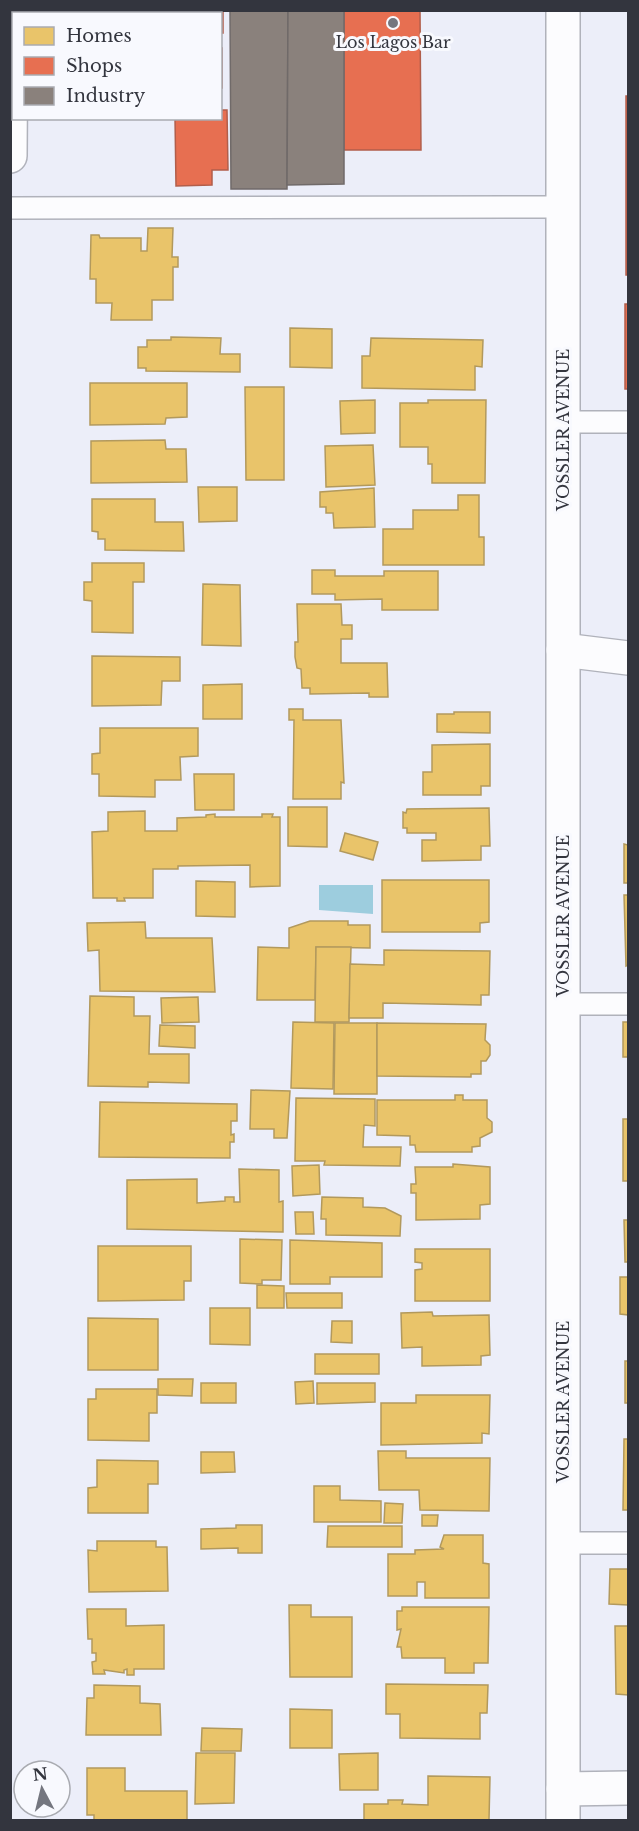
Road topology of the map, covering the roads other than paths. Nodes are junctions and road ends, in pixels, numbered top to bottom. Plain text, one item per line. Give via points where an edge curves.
1 (11, 10) edge
2 (563, 10) edge
3 (10, 156) edge
4 (563, 207) junction
5 (10, 208) edge
6 (563, 422) junction
7 (628, 422) edge
8 (563, 650) junction
9 (628, 658) edge
10 (563, 1004) junction
11 (628, 1004) edge
12 (563, 1544) junction
13 (628, 1544) edge
14 (628, 1788) edge
15 (563, 1805) edge

1 - 3 street
2 - 4 street, VOSSLER AVENUE
4 - 5 lane
4 - 6 street, VOSSLER AVENUE
6 - 7 lane
6 - 8 street, VOSSLER AVENUE
8 - 9 street
8 - 10 street, VOSSLER AVENUE
10 - 11 lane
10 - 12 street, VOSSLER AVENUE
12 - 13 lane
12 - 15 street, VOSSLER AVENUE
14 - 15 street

